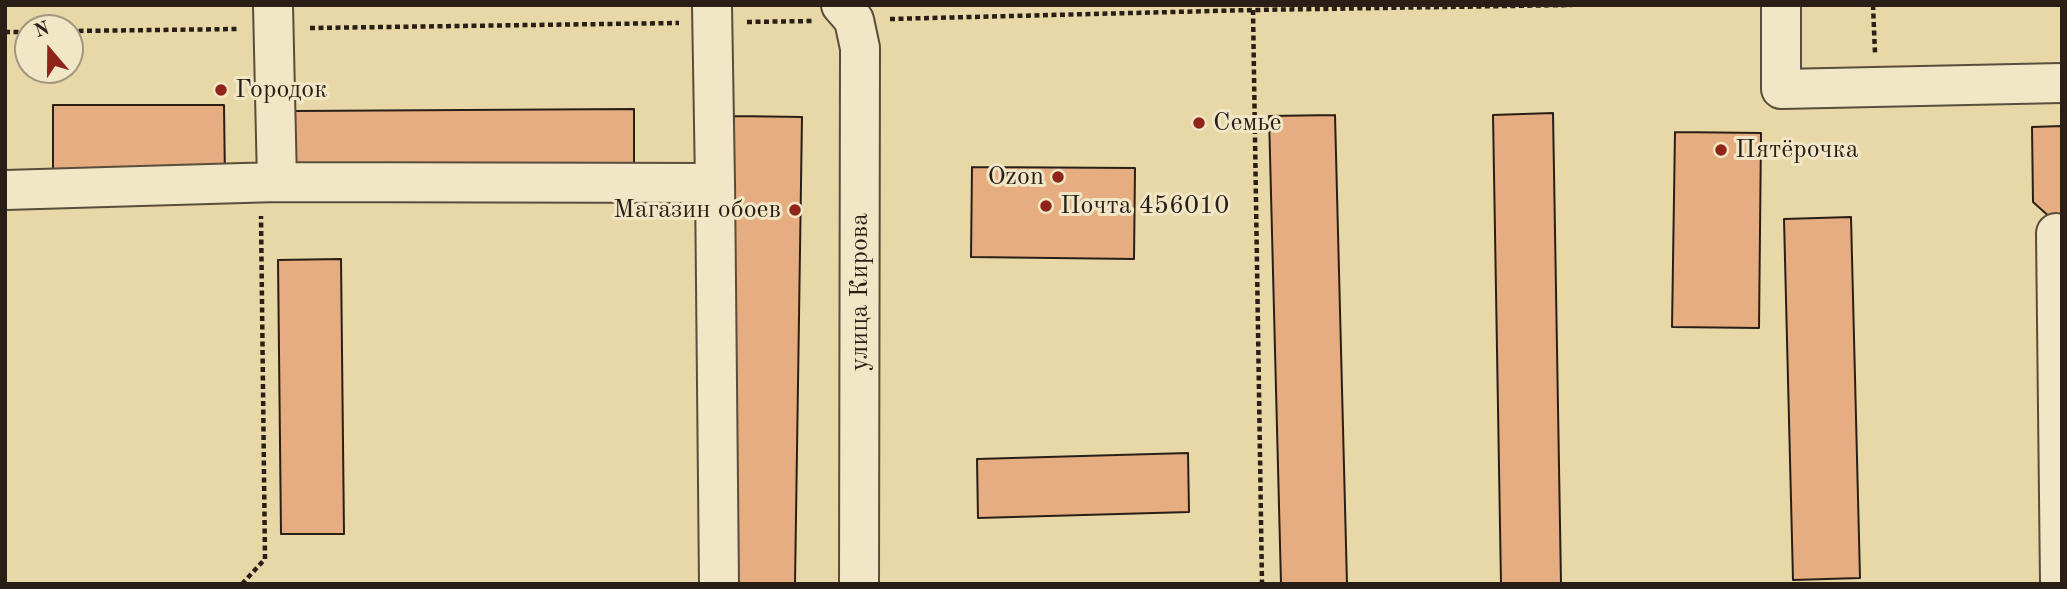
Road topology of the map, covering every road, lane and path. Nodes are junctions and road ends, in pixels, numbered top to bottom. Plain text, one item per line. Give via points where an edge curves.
1 (273, 5) edge
2 (1572, 5) edge
3 (1781, 5) edge
4 (1873, 5) edge
5 (1253, 10) junction
6 (848, 13) edge
7 (713, 17) edge
8 (308, 28) dead end
9 (238, 29) dead end
10 (84, 31) edge
11 (2062, 83) edge
12 (1876, 87) junction
13 (269, 182) junction
14 (715, 183) junction
15 (5, 190) edge
16 (2056, 233) dead end
17 (242, 584) edge
18 (719, 584) edge
19 (859, 584) edge
20 (1262, 584) edge
21 (2060, 584) edge

1 - 13 street
2 - 5 path
3 - 12 street via 1781,89
4 - 12 path
5 - 6 path
5 - 20 path
6 - 7 path
6 - 19 street, улица Кирова via 860,48
7 - 8 path
7 - 14 street
9 - 10 path
11 - 12 street
13 - 14 street
13 - 15 street
13 - 17 path via 265,559
14 - 18 street
16 - 21 street

